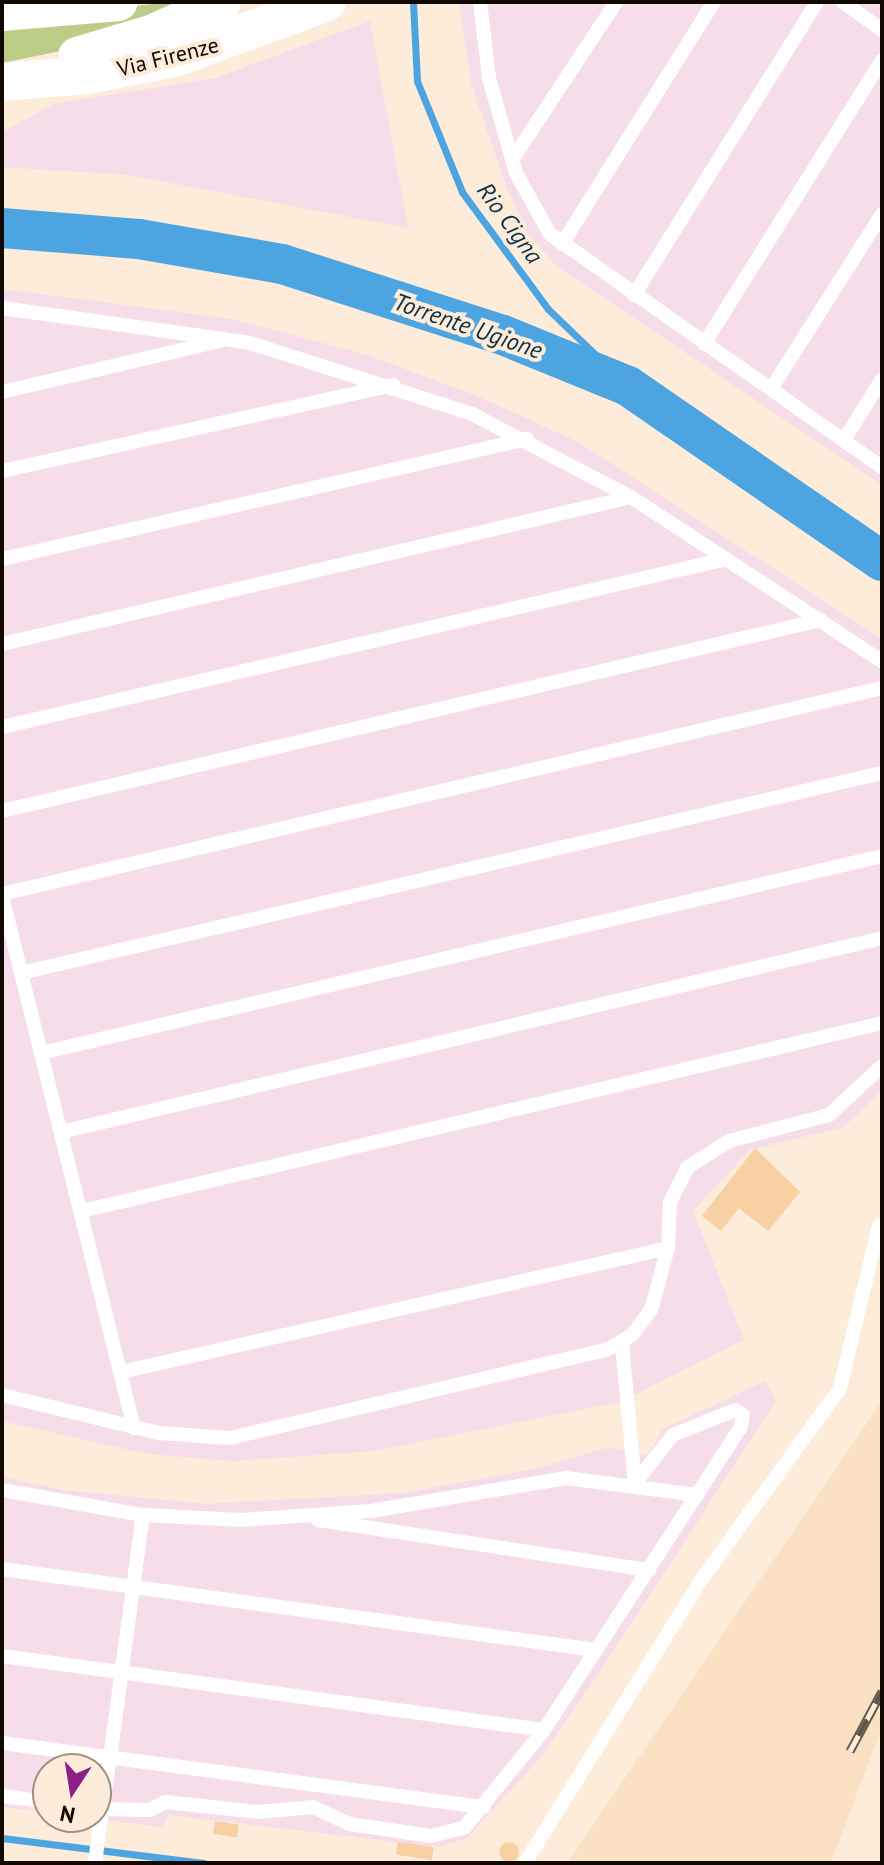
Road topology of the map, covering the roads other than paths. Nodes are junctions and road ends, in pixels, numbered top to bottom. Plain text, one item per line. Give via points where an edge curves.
1 (119, 2) edge
2 (222, 2) edge
3 (327, 2) edge
4 (480, 2) edge
5 (616, 2) edge
6 (714, 2) edge
7 (817, 2) edge
8 (843, 2) edge
9 (2, 12) edge
10 (882, 30) edge
11 (882, 60) edge
12 (2, 82) edge
13 (512, 160) junction
14 (882, 214) edge
15 (562, 244) junction
16 (634, 295) junction
17 (2, 308) edge
18 (227, 339) junction
19 (704, 344) junction
20 (882, 379) edge
21 (394, 385) junction
22 (771, 389) junction
23 (2, 392) edge
24 (528, 439) junction
25 (844, 440) junction
26 (882, 467) edge
27 (2, 471) edge
28 (631, 497) junction
29 (2, 559) edge
30 (726, 559) junction
31 (821, 620) junction
32 (2, 644) edge
33 (882, 661) edge
34 (882, 688) edge
35 (2, 727) edge
36 (882, 773) edge
37 (2, 811) edge
38 (882, 856) edge
39 (2, 895) edge
40 (882, 938) edge
41 (21, 973) junction
42 (882, 1023) edge
43 (41, 1053) junction
44 (882, 1066) edge
45 (61, 1132) junction
46 (882, 1210) edge
47 (82, 1211) junction
48 (881, 1225) edge
49 (668, 1248) junction
50 (622, 1344) junction
51 (121, 1372) junction
52 (2, 1395) edge
53 (134, 1428) junction
54 (635, 1483) junction
55 (2, 1490) edge
56 (697, 1495) junction
57 (143, 1515) junction
58 (311, 1518) junction
59 (2, 1569) edge
60 (649, 1570) junction
61 (134, 1588) junction
62 (596, 1650) junction
63 (2, 1656) edge
64 (122, 1673) junction
65 (544, 1730) junction
66 (2, 1743) edge
67 (74, 1753) edge
68 (111, 1753) edge
69 (112, 1758) edge
70 (2, 1796) edge
71 (32, 1800) edge
72 (484, 1807) junction
73 (112, 1809) edge
74 (98, 1833) edge
75 (95, 1863) edge
76 (525, 1863) edge

1 - 9 main road
2 - 12 main road, Via Firenze via 151,34
3 - 12 main road, Via Firenze via 175,58
4 - 13 lane via 489,78
5 - 13 lane
6 - 15 lane
7 - 16 lane
8 - 10 lane
11 - 19 lane
13 - 15 lane via 550,234
14 - 22 lane
15 - 16 lane
16 - 19 lane
17 - 18 lane
18 - 21 lane
18 - 23 lane
19 - 22 lane
20 - 25 lane
21 - 24 lane
21 - 27 lane
22 - 25 lane
24 - 28 lane
24 - 29 lane
25 - 26 lane
28 - 30 lane
28 - 32 lane
30 - 31 lane
30 - 35 lane
31 - 33 lane
31 - 37 lane
34 - 39 lane
36 - 41 lane
38 - 43 lane
39 - 41 lane
40 - 45 lane
41 - 43 lane
42 - 47 lane
43 - 45 lane
44 - 49 lane via 829,1115 729,1141 688,1167 670,1202
45 - 47 lane
46 - 48 lane
47 - 51 lane
48 - 76 lane via 840,1388 699,1583
49 - 50 lane via 651,1310
49 - 51 lane
50 - 53 lane via 247,1435 184,1437
50 - 54 lane
51 - 53 lane
52 - 53 lane
54 - 56 lane
54 - 56 lane via 673,1435 735,1410 743,1415 741,1427
54 - 58 lane via 566,1478
55 - 57 lane
56 - 60 lane
57 - 58 lane
57 - 61 lane
58 - 60 lane via 350,1530
59 - 61 lane
60 - 62 lane
61 - 62 lane
61 - 64 lane
62 - 65 lane
63 - 64 lane
64 - 65 lane
64 - 68 lane
65 - 72 lane
66 - 67 lane
69 - 72 lane
70 - 71 lane
72 - 73 lane via 444,1837 349,1824 292,1804 258,1812 165,1802 150,1810
74 - 75 lane

